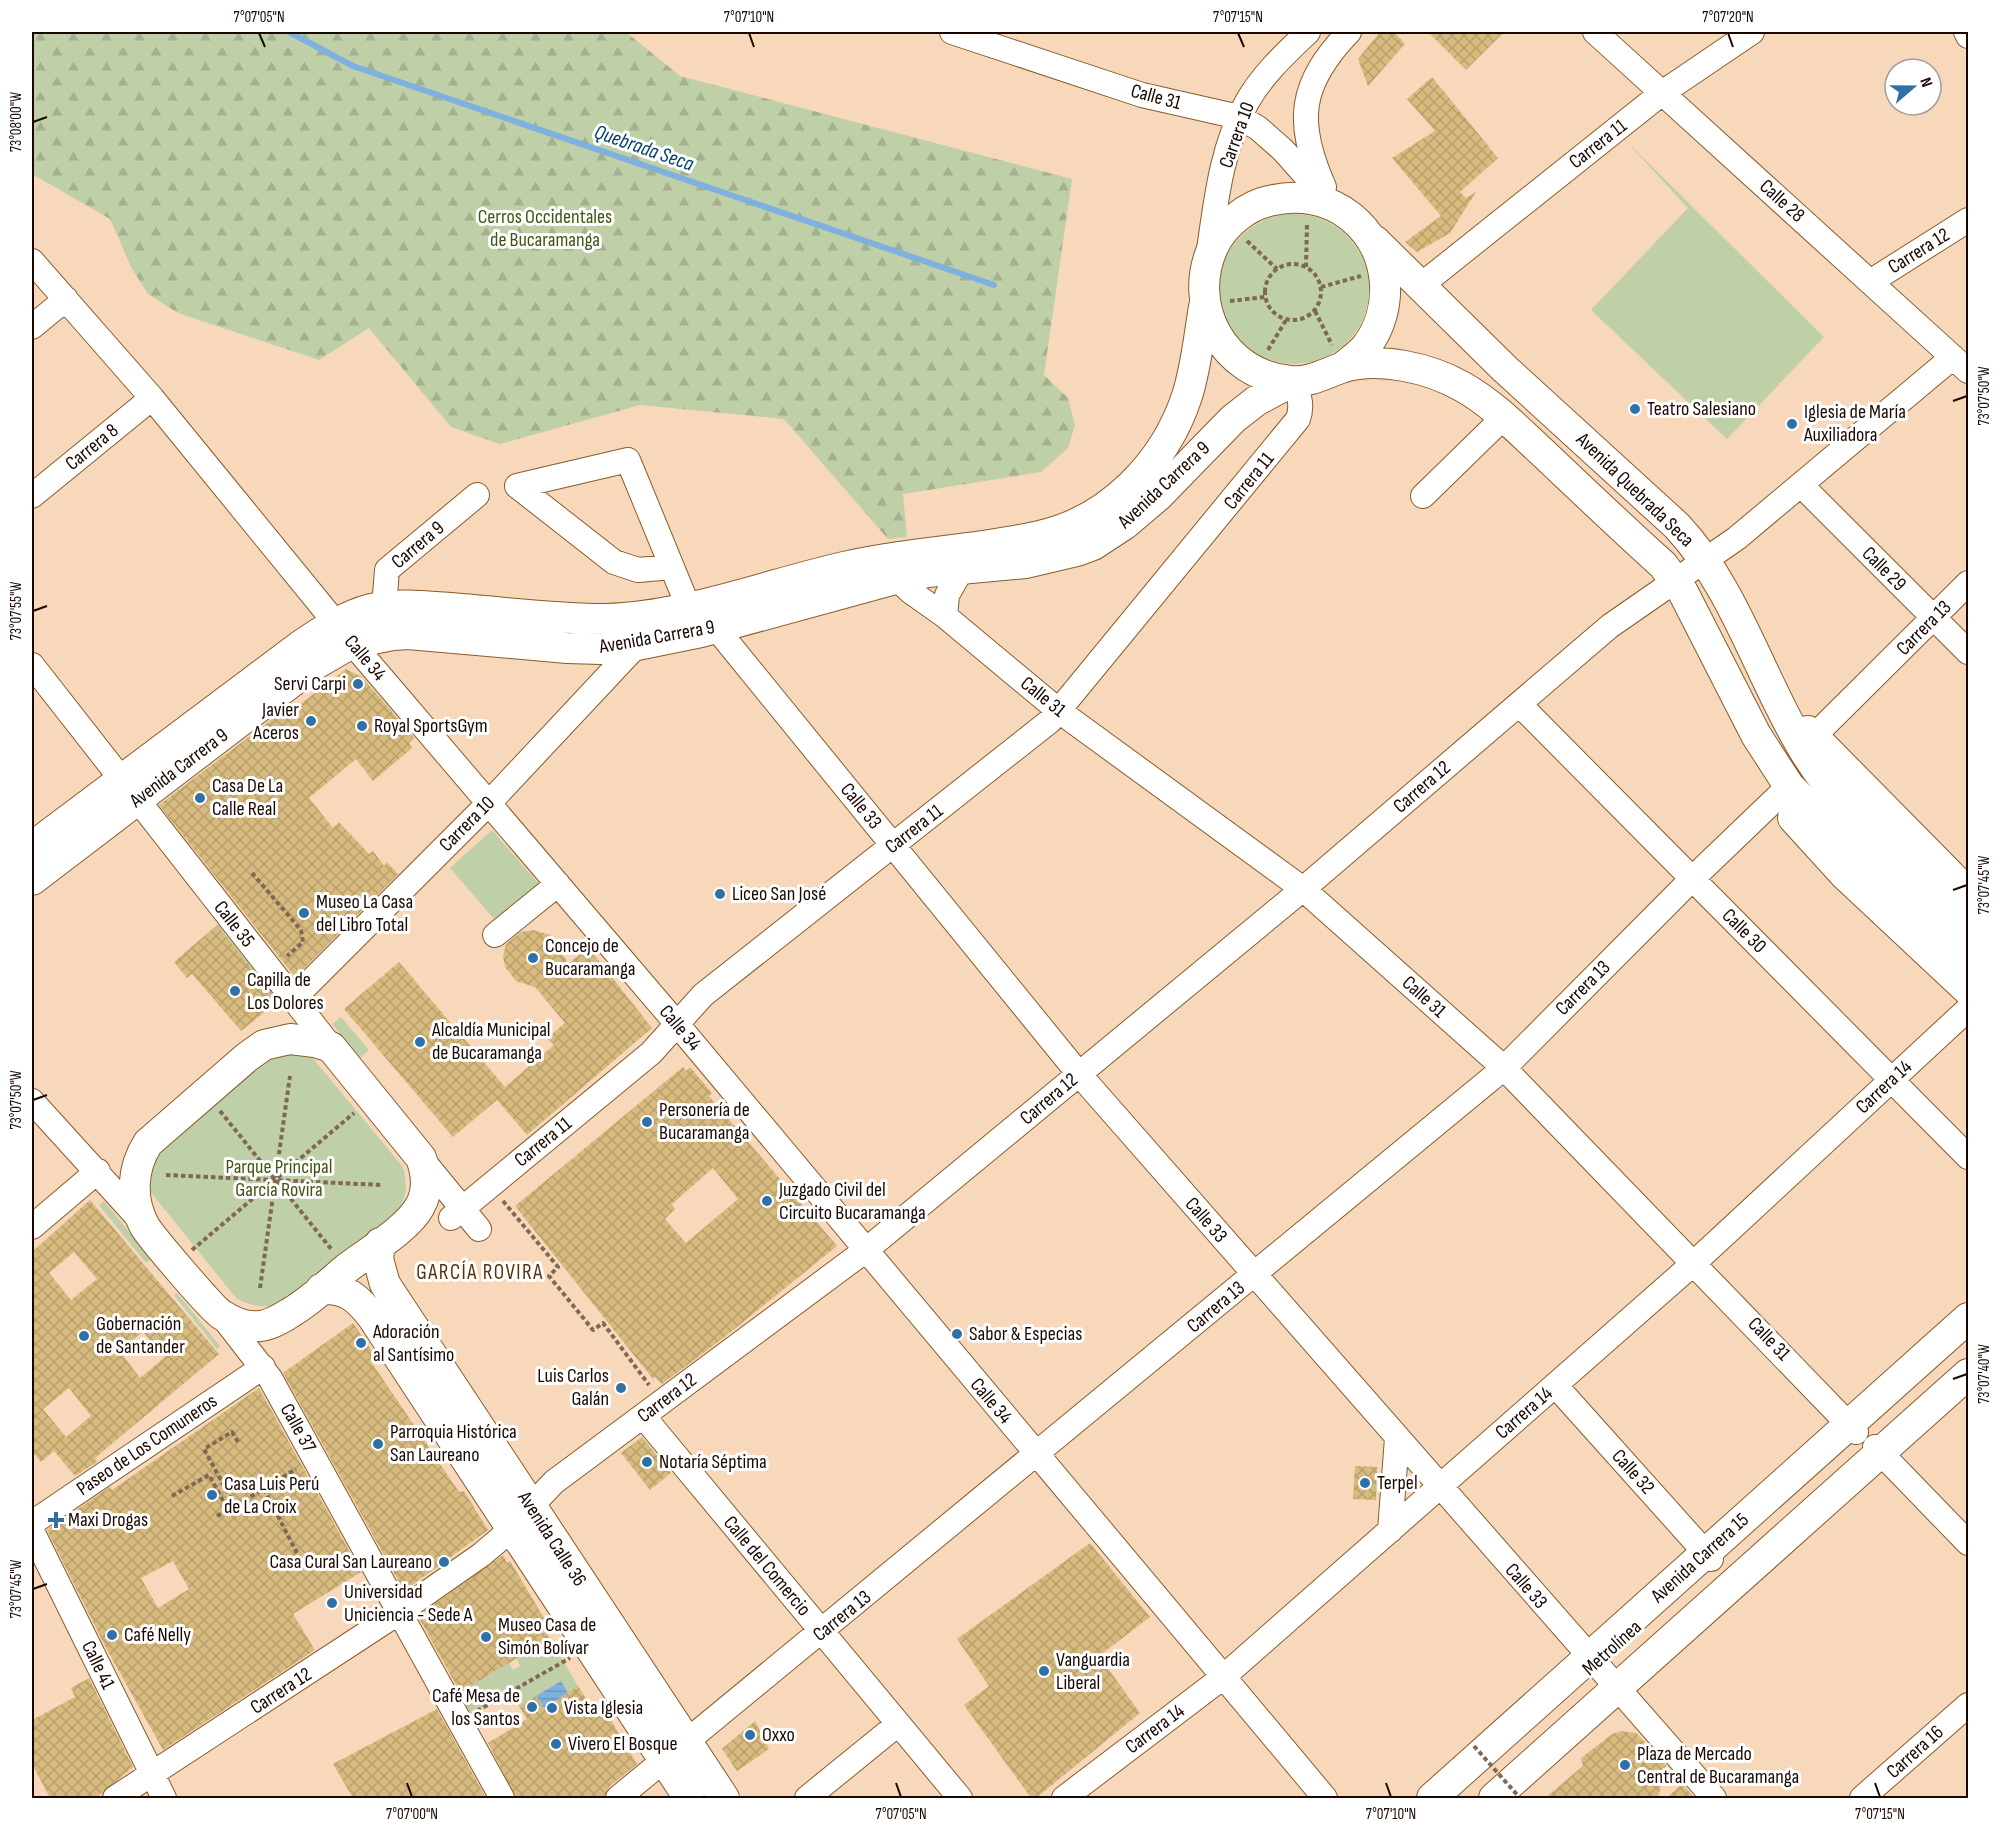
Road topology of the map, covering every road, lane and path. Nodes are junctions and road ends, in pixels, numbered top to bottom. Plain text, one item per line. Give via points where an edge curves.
1 (952, 32) edge
2 (1308, 32) edge
3 (1349, 32) edge
4 (1595, 32) edge
5 (1752, 32) edge
6 (1966, 32) edge
7 (1968, 36) edge
8 (1662, 93) junction
9 (1239, 117) junction
10 (1320, 202) junction
11 (1968, 220) edge
12 (1229, 224) junction
13 (1366, 232) junction
14 (1207, 259) junction
15 (32, 261) edge
16 (1306, 267) junction
17 (1277, 269) junction
18 (1384, 269) junction
19 (1870, 282) junction
20 (1420, 286) junction
21 (1321, 287) junction
22 (1265, 297) junction
23 (66, 299) junction
24 (1204, 304) junction
25 (1315, 311) junction
26 (1286, 320) junction
27 (32, 327) edge
28 (1961, 364) edge
29 (1343, 367) junction
30 (1254, 372) junction
31 (1293, 381) junction
32 (152, 398) junction
33 (1504, 417) junction
34 (1801, 485) junction
35 (477, 495) dead end
36 (32, 496) edge
37 (1424, 496) dead end
38 (1705, 559) junction
39 (672, 567) junction
40 (886, 569) junction
41 (962, 569) junction
42 (1675, 579) junction
43 (1968, 583) edge
44 (688, 606) junction
45 (384, 607) junction
46 (945, 616) junction
47 (1933, 618) junction
48 (716, 628) junction
49 (344, 633) junction
50 (637, 645) junction
51 (1968, 652) edge
52 (32, 665) edge
53 (1519, 704) junction
54 (1059, 711) junction
55 (1808, 743) junction
56 (129, 790) junction
57 (1784, 792) junction
58 (489, 803) junction
59 (893, 846) junction
60 (32, 847) edge
61 (252, 873) dead end
62 (1692, 879) junction
63 (32, 880) edge
64 (558, 884) junction
65 (1303, 889) junction
66 (1953, 909) edge
67 (495, 935) dead end
68 (285, 957) dead end
69 (1968, 958) edge
70 (1968, 990) edge
71 (292, 1000) junction
72 (1968, 1009) edge
73 (677, 1024) junction
74 (331, 1047) junction
75 (1504, 1068) junction
76 (1079, 1074) junction
77 (290, 1076) dead end
78 (1892, 1080) junction
79 (32, 1101) edge
80 (219, 1110) dead end
81 (357, 1111) dead end
82 (1968, 1157) edge
83 (422, 1158) junction
84 (98, 1171) junction
85 (166, 1175) dead end
86 (275, 1180) junction
87 (382, 1185) dead end
88 (490, 1185) junction
89 (457, 1213) junction
90 (144, 1226) junction
91 (32, 1227) edge
92 (392, 1233) junction
93 (474, 1233) dead end
94 (866, 1250) junction
95 (191, 1251) dead end
96 (334, 1252) dead end
97 (1694, 1263) junction
98 (1254, 1275) junction
99 (260, 1288) dead end
100 (321, 1289) junction
101 (220, 1314) junction
102 (1968, 1318) edge
103 (1968, 1331) edge
104 (1968, 1363) edge
105 (263, 1367) junction
106 (1968, 1374) edge
107 (1556, 1385) junction
108 (662, 1402) junction
109 (643, 1416) junction
110 (1853, 1428) junction
111 (1397, 1438) junction
112 (238, 1442) dead end
113 (1877, 1450) junction
114 (1037, 1456) junction
115 (298, 1468) dead end
116 (1439, 1487) junction
117 (264, 1489) junction
118 (172, 1496) dead end
119 (530, 1505) junction
120 (235, 1506) junction
121 (228, 1510) junction
122 (217, 1516) dead end
123 (32, 1523) edge
124 (511, 1528) junction
125 (32, 1531) edge
126 (1389, 1531) junction
127 (1968, 1543) edge
128 (1708, 1556) junction
129 (301, 1561) dead end
130 (401, 1611) junction
131 (822, 1632) junction
132 (576, 1654) dead end
133 (1602, 1673) junction
134 (1222, 1678) junction
135 (1968, 1704) edge
136 (460, 1721) junction
137 (898, 1724) junction
138 (1474, 1746) dead end
139 (675, 1752) junction
140 (152, 1776) junction
141 (115, 1798) edge
142 (164, 1798) edge
143 (502, 1798) edge
144 (618, 1798) edge
145 (689, 1798) edge
146 (724, 1798) edge
147 (807, 1798) edge
148 (960, 1798) edge
149 (1064, 1798) edge
150 (1325, 1798) edge
151 (1432, 1798) edge
152 (1444, 1798) edge
153 (1478, 1798) edge
154 (1494, 1798) edge
155 (1520, 1798) edge
156 (1714, 1798) edge
157 (1862, 1798) edge

1 - 9 street, Calle 31 via 1142,95
2 - 9 street, Carrera 10 via 1259,84
3 - 10 street via 1321,66 1309,88 1305,111 1305,132
4 - 8 street, Calle 28
5 - 8 street, Carrera 11
6 - 7 street
8 - 19 street, Calle 28
8 - 20 street, Carrera 11
9 - 10 street, Calle 31 via 1283,150
9 - 14 street, Carrera 10 via 1227,153
10 - 12 main road via 1286,197 1265,202
10 - 13 main road, Avenida Quebrada Seca via 1351,217
10 - 16 path
11 - 19 street, Carrera 12
12 - 14 main road
12 - 17 path
13 - 18 main road
13 - 20 main road, Avenida Quebrada Seca
14 - 24 main road
15 - 23 street, Calle 34
16 - 17 path via 1296,264
16 - 21 path via 1316,275
17 - 22 path via 1269,276
18 - 21 path
18 - 29 main road via 1386,298 1379,325 1364,349
19 - 28 street, Calle 28
20 - 38 main road, Avenida Quebrada Seca via 1677,526
21 - 25 path
22 - 24 path
22 - 26 path via 1269,307
23 - 27 street
23 - 32 street, Calle 34
24 - 30 main road via 1213,332 1231,355
24 - 40 main road, Avenida Carrera 9 via 1187,394 1178,420 1153,462 1110,503 1091,516 1041,536
25 - 26 path via 1302,319
25 - 29 path
26 - 30 path
28 - 34 street, Carrera 12
29 - 31 main road via 1319,378
29 - 33 main road, Avenida Quebrada Seca via 1377,364 1431,373 1463,387
30 - 31 main road
31 - 41 main road, Avenida Carrera 9 via 1245,409 1158,496 1100,541 1049,559
31 - 54 street, Carrera 11 via 1302,409 1298,419
32 - 36 street, Carrera 8
32 - 49 street, Calle 34
33 - 37 street
33 - 42 main road, Avenida Quebrada Seca
34 - 38 street, Carrera 12
34 - 47 street, Calle 29
35 - 45 street, Carrera 9 via 387,570
38 - 42 street, Carrera 12
38 - 55 main road, Avenida Quebrada Seca via 1764,675
39 - 39 street via 628,460 517,486 614,562 638,570
39 - 44 street
40 - 41 main road, Avenida Carrera 9
40 - 44 main road, Avenida Carrera 9
40 - 46 street, Calle 31
40 - 48 main road, Avenida Carrera 9
41 - 46 street via 947,595
42 - 53 street, Carrera 12 via 1616,621
42 - 57 main road, Avenida Quebrada Seca via 1725,675 1763,770
43 - 47 street, Carrera 13
44 - 45 main road, Avenida Carrera 9 via 606,619
45 - 49 main road, Avenida Carrera 9 via 363,611
46 - 54 street, Calle 31
47 - 51 street, Calle 29
47 - 55 street, Carrera 13
48 - 50 main road, Avenida Carrera 9
48 - 59 street, Calle 33
49 - 50 main road, Avenida Carrera 9 via 408,634 567,648
49 - 56 main road, Avenida Carrera 9 via 314,665
49 - 58 street, Calle 34
50 - 58 street, Carrera 10
52 - 56 street, Calle 35
53 - 62 street, Calle 30
53 - 65 street, Carrera 12
54 - 59 street, Carrera 11
54 - 65 street, Calle 31
55 - 66 main road via 1853,815
56 - 60 main road, Avenida Carrera 9
56 - 63 main road, Avenida Carrera 9
56 - 71 street, Calle 35
57 - 62 street, Carrera 13
57 - 66 main road
57 - 70 main road via 1815,844
58 - 64 street, Calle 34
58 - 71 street, Carrera 10
59 - 73 street, Carrera 11 via 703,996
59 - 76 street, Calle 33
61 - 68 path via 301,930 303,942
62 - 75 street, Carrera 13
62 - 78 street, Calle 30
64 - 67 street
64 - 73 street, Calle 34
65 - 75 street, Calle 31
65 - 76 street, Carrera 12
66 - 69 main road
71 - 74 street, Calle 35
72 - 78 street, Carrera 14
73 - 88 street, Carrera 11 via 651,1053
73 - 94 street, Calle 34
74 - 83 main road, Calle 35
74 - 90 main road via 290,1039 264,1045 148,1143 134,1172
75 - 97 street, Calle 31
75 - 98 street, Carrera 13
76 - 94 street, Carrera 12
76 - 98 street, Calle 33
77 - 86 path
78 - 82 street, Calle 30
78 - 97 street, Carrera 14
79 - 84 street, Calle 37
80 - 86 path
81 - 86 path
83 - 89 street, Calle 35
83 - 92 main road via 427,1186 420,1207
84 - 90 street, Calle 37
84 - 91 street
85 - 86 path
86 - 87 path
86 - 95 path
86 - 96 path
86 - 99 path
88 - 89 street, Carrera 11
88 - 108 path via 558,1268 549,1276 593,1330 603,1323
89 - 92 street via 425,1216
89 - 93 street, Calle 35
90 - 101 main road, Calle 37
92 - 100 main road
92 - 119 main road, Avenida Calle 36 via 378,1259 385,1284
94 - 108 street, Carrera 12
94 - 114 street, Calle 34
97 - 107 street, Carrera 14
97 - 110 street, Calle 31
98 - 111 street, Calle 33
98 - 114 street, Carrera 13
100 - 101 main road via 292,1312 261,1326 250,1326
100 - 124 main road, Avenida Calle 36 via 351,1294 362,1304
101 - 105 street, Calle 37
102 - 110 main road, Avenida Carrera 15
103 - 110 street
104 - 113 street
105 - 123 street, Paseo de Los Comuneros
105 - 130 street, Calle 37
106 - 113 main road, Avenida Carrera 15
107 - 116 street, Carrera 14
107 - 128 street, Calle 32
108 - 109 street, Carrera 12
109 - 119 street, Carrera 12 via 554,1482
109 - 131 street, Calle del Comercio
110 - 128 main road, Avenida Carrera 15
111 - 116 street, Calle 33
111 - 126 street
112 - 120 path via 232,1432 204,1449
113 - 127 street
113 - 133 main road, Avenida Carrera 15
114 - 131 street, Carrera 13
114 - 134 street, Calle 34
115 - 117 path
116 - 126 street, Carrera 14
116 - 133 street, Calle 33
117 - 120 path
117 - 129 path
118 - 121 path via 209,1475
119 - 124 street, Carrera 12
119 - 139 main road, Avenida Calle 36
120 - 121 path
121 - 122 path
124 - 130 street, Carrera 12 via 482,1555
124 - 139 main road, Avenida Calle 36
125 - 140 street, Calle 41
126 - 134 street, Carrera 14
128 - 133 main road, Avenida Carrera 15
130 - 136 street, Calle 37
130 - 140 street, Carrera 12
131 - 137 street, Calle del Comercio
131 - 139 street, Carrera 13
132 - 136 path
133 - 151 main road, Avenida Carrera 15
133 - 152 street, Metrolínea
133 - 153 street, Metrolínea
133 - 154 main road, Avenida Carrera 15
133 - 156 street, Calle 33
134 - 149 street, Carrera 14
134 - 150 street, Calle 34
135 - 157 street, Carrera 16
136 - 143 street, Calle 37
137 - 147 street
137 - 148 street, Calle del Comercio
138 - 155 path, bridge
139 - 144 street, Carrera 13
139 - 145 main road, Avenida Calle 36
139 - 146 main road, Avenida Calle 36
140 - 141 street, Carrera 12
140 - 142 street, Calle 41

